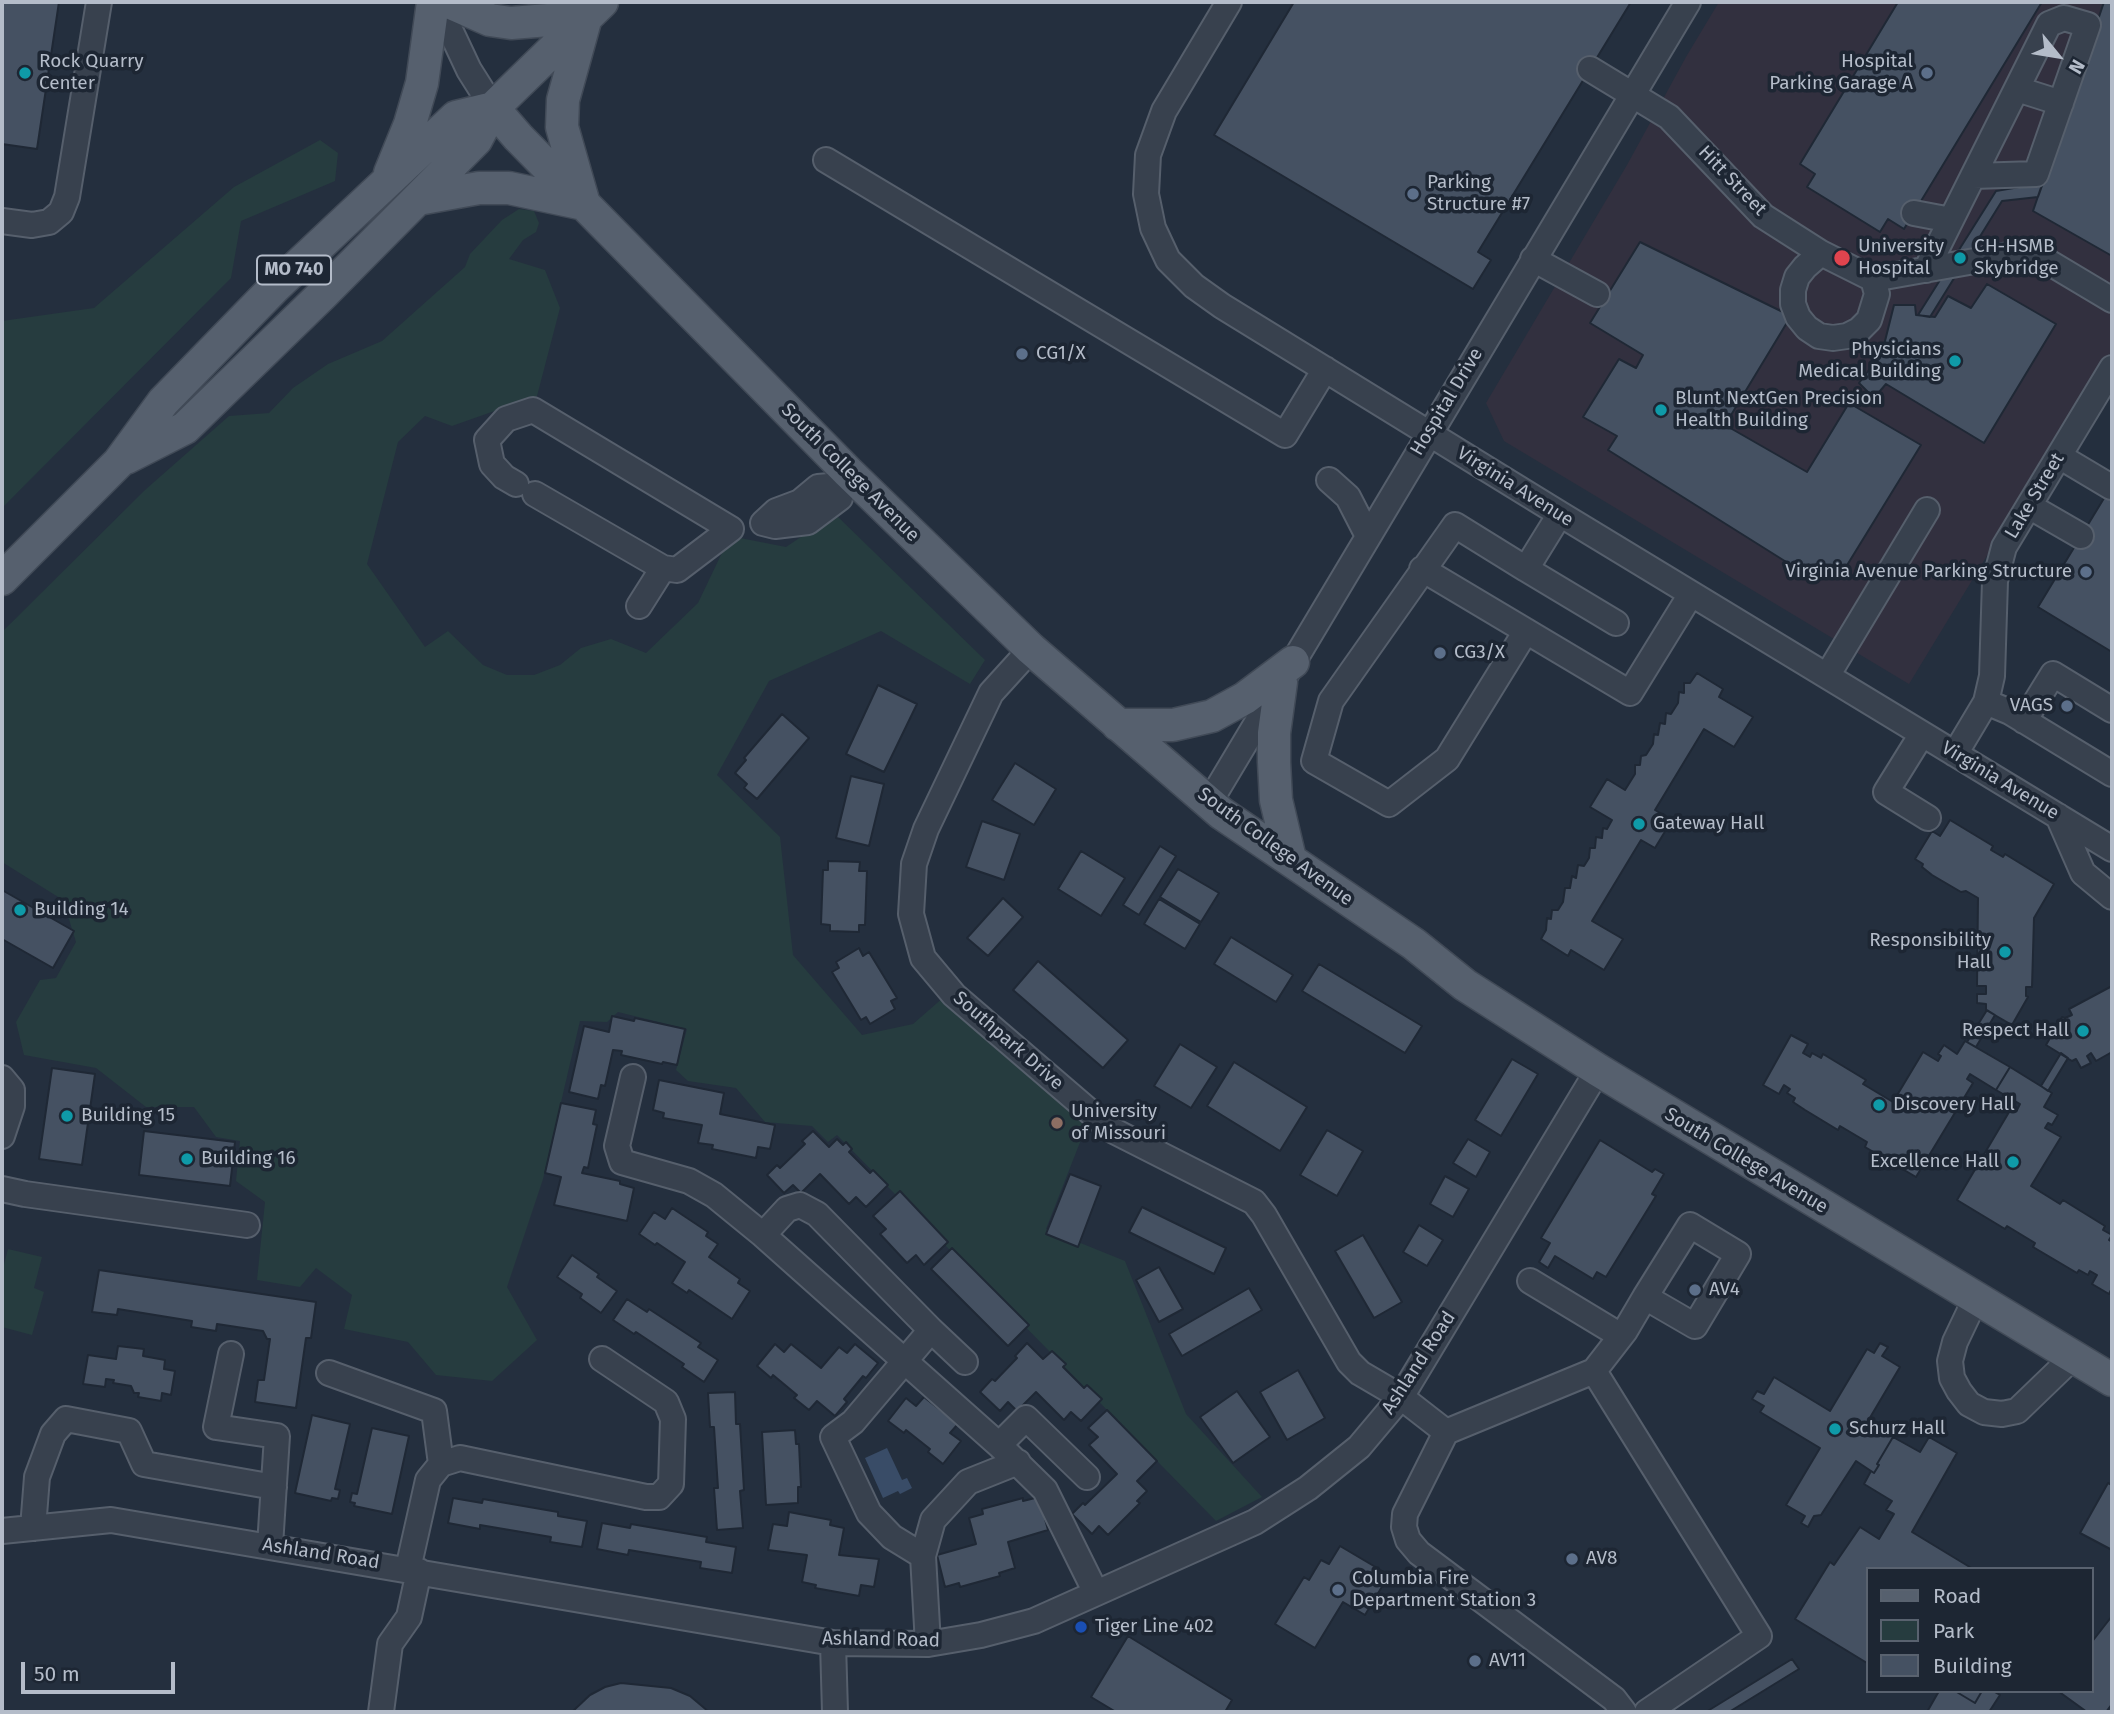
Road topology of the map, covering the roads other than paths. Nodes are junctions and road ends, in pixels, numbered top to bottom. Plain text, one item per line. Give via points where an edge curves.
1 (99, 2) edge
2 (435, 2) edge
3 (449, 2) edge
4 (1229, 2) edge
5 (1688, 2) edge
6 (594, 9) edge
7 (1590, 69) dead end
8 (2017, 89) junction
9 (1632, 95) junction
10 (2061, 103) junction
11 (492, 108) junction
12 (826, 160) dead end
13 (1973, 176) junction
14 (387, 182) junction
15 (418, 199) junction
16 (584, 204) junction
17 (1914, 214) dead end
18 (1951, 220) junction
19 (2, 221) edge
20 (1821, 253) junction
21 (1533, 259) junction
22 (1926, 270) junction
23 (1873, 279) junction
24 (1597, 294) dead end
25 (2112, 300) edge
26 (2112, 368) edge
27 (1325, 369) junction
28 (1428, 433) junction
29 (2059, 456) junction
30 (119, 462) junction
31 (1329, 480) dead end
32 (847, 481) junction
33 (2111, 488) edge
34 (2029, 506) junction
35 (1927, 510) dead end
36 (1560, 514) junction
37 (731, 530) junction
38 (1368, 536) junction
39 (2081, 536) dead end
40 (663, 568) junction
41 (1422, 569) junction
42 (1526, 569) junction
43 (2, 579) edge
44 (1691, 594) junction
45 (639, 606) dead end
46 (1616, 623) dead end
47 (1526, 631) junction
48 (1031, 649) junction
49 (1287, 672) junction
50 (1827, 676) junction
51 (1986, 702) junction
52 (2112, 710) edge
53 (2024, 721) junction
54 (1118, 725) junction
55 (1922, 734) junction
56 (1955, 754) junction
57 (2112, 775) edge
58 (1209, 803) junction
59 (2058, 816) junction
60 (1928, 818) dead end
61 (2112, 849) edge
62 (1290, 859) junction
63 (2112, 897) edge
64 (1598, 1070) junction
65 (634, 1077) dead end
66 (2, 1078) edge
67 (2, 1136) edge
68 (2, 1189) edge
69 (247, 1225) dead end
70 (763, 1235) junction
71 (1530, 1281) dead end
72 (1645, 1297) dead end
73 (1975, 1300) junction
74 (930, 1331) junction
75 (1621, 1336) junction
76 (231, 1354) dead end
77 (2072, 1358) junction
78 (602, 1359) dead end
79 (904, 1360) junction
80 (965, 1362) dead end
81 (1594, 1371) junction
82 (329, 1373) dead end
83 (2112, 1380) edge
84 (1401, 1397) junction
85 (1446, 1432) junction
86 (999, 1445) junction
87 (1018, 1462) junction
88 (440, 1464) junction
89 (1087, 1477) dead end
90 (274, 1487) junction
91 (33, 1528) junction
92 (2, 1531) edge
93 (270, 1546) junction
94 (923, 1556) junction
95 (413, 1570) junction
96 (1096, 1593) junction
97 (833, 1643) junction
98 (928, 1644) junction
99 (381, 1712) edge
100 (835, 1712) edge
101 (1624, 1712) edge
102 (1647, 1712) edge

1 - 19 street via 61,212 48,222 32,225
2 - 11 street
2 - 14 main road via 422,83
3 - 6 main road via 490,20 511,23
4 - 27 street, Virginia Avenue via 1164,111 1148,155 1146,194 1153,228 1168,260 1194,286
5 - 9 street, Hospital Drive
6 - 11 main road, MO 740
6 - 16 main road via 563,100 562,127
7 - 9 street, Hitt Street
8 - 10 street
8 - 10 street via 2049,24 2064,19 2088,25
8 - 13 street
9 - 20 street, Hitt Street via 1669,117 1763,216
9 - 21 street, Hospital Drive
10 - 13 street via 2036,174
11 - 14 main road, MO 740 via 456,117
11 - 15 main road, MO 740 via 476,140
11 - 16 main road, South College Avenue
12 - 27 street via 1285,435
13 - 18 street
14 - 30 main road, MO 740 via 275,287 163,402
15 - 16 main road via 479,188 509,188
15 - 30 main road, MO 740 via 186,428
16 - 32 main road, South College Avenue
17 - 18 street
18 - 22 street
20 - 23 street, Hitt Street
20 - 23 street via 1797,277 1793,290 1798,317 1819,336 1847,336 1864,325 1875,307
21 - 24 street
21 - 28 street, Hospital Drive
22 - 23 street
22 - 25 street via 2030,254
26 - 29 street, Lake Street
27 - 28 street, Virginia Avenue
28 - 36 street, Virginia Avenue
28 - 38 street, Hospital Drive
29 - 33 street
29 - 34 street, Lake Street
30 - 43 main road, MO 740
31 - 38 street via 1348,498
32 - 37 street via 818,487 762,523
32 - 48 main road, South College Avenue
34 - 39 street
34 - 51 street, Lake Street via 2004,547 1995,581 1992,676
35 - 50 street
36 - 42 street
36 - 44 street, Virginia Avenue
37 - 40 street via 677,570
37 - 40 street via 533,410 506,419 487,440 492,464 504,477
38 - 49 street, Hospital Drive
40 - 45 street
41 - 42 street via 1455,525
41 - 47 street
41 - 47 street via 1331,701 1314,761 1389,804 1447,759
42 - 46 street
44 - 47 street via 1630,693
44 - 50 street, Virginia Avenue
48 - 54 main road, South College Avenue
48 - 84 street, Southpark Drive via 991,693 918,852 911,914 923,958 954,995 1110,1129 1254,1202 1349,1362
49 - 54 main road via 1212,716 1173,725
49 - 58 street, Hospital Drive
49 - 62 main road via 1274,733 1274,762 1276,800
50 - 55 street, Virginia Avenue
51 - 53 street
51 - 56 street, Lake Street
52 - 53 street via 2053,674
53 - 57 street
54 - 58 main road, South College Avenue
55 - 56 street, Virginia Avenue
55 - 60 street via 1886,792
56 - 59 street, Virginia Avenue
58 - 62 main road, South College Avenue
59 - 61 street, Virginia Avenue
59 - 63 street via 2083,873
62 - 64 main road, South College Avenue via 1465,985
64 - 73 main road, South College Avenue
64 - 84 street, Ashland Road
65 - 70 street via 617,1146 622,1162 689,1181
66 - 67 street via 12,1090 12,1106
68 - 69 street
70 - 74 street via 787,1209 800,1205 817,1214
70 - 79 street
71 - 75 street
72 - 75 street
73 - 77 main road, South College Avenue
73 - 77 street via 1950,1361 1952,1378 1969,1404 1984,1412 2017,1411
74 - 79 street
74 - 80 street
75 - 81 street
76 - 90 street via 216,1427 277,1436
77 - 83 main road, South College Avenue
78 - 88 street via 666,1402 673,1419 671,1484 659,1497 460,1458
79 - 86 street
79 - 94 street via 853,1422 833,1437 869,1513 892,1537
81 - 85 street
81 - 102 street via 1759,1636
82 - 88 street via 434,1411
84 - 85 street, Southpark Drive
84 - 96 street, Ashland Road via 1359,1447 1308,1488 1255,1522
85 - 101 street via 1405,1514 1408,1540 1419,1553 1614,1699
86 - 87 street
86 - 89 street via 1026,1418
87 - 94 street via 968,1482 933,1520
87 - 96 street via 1045,1490
88 - 95 street via 428,1479
90 - 91 street via 144,1464 129,1431 66,1419 54,1434 37,1477
90 - 93 street
91 - 92 street, Ashland Road
91 - 93 street, Ashland Road via 111,1520
93 - 95 street, Ashland Road
94 - 98 street
95 - 97 street, Ashland Road
95 - 99 street via 409,1617 390,1644
96 - 98 street, Ashland Road via 1034,1621
97 - 98 street, Ashland Road
97 - 100 street

